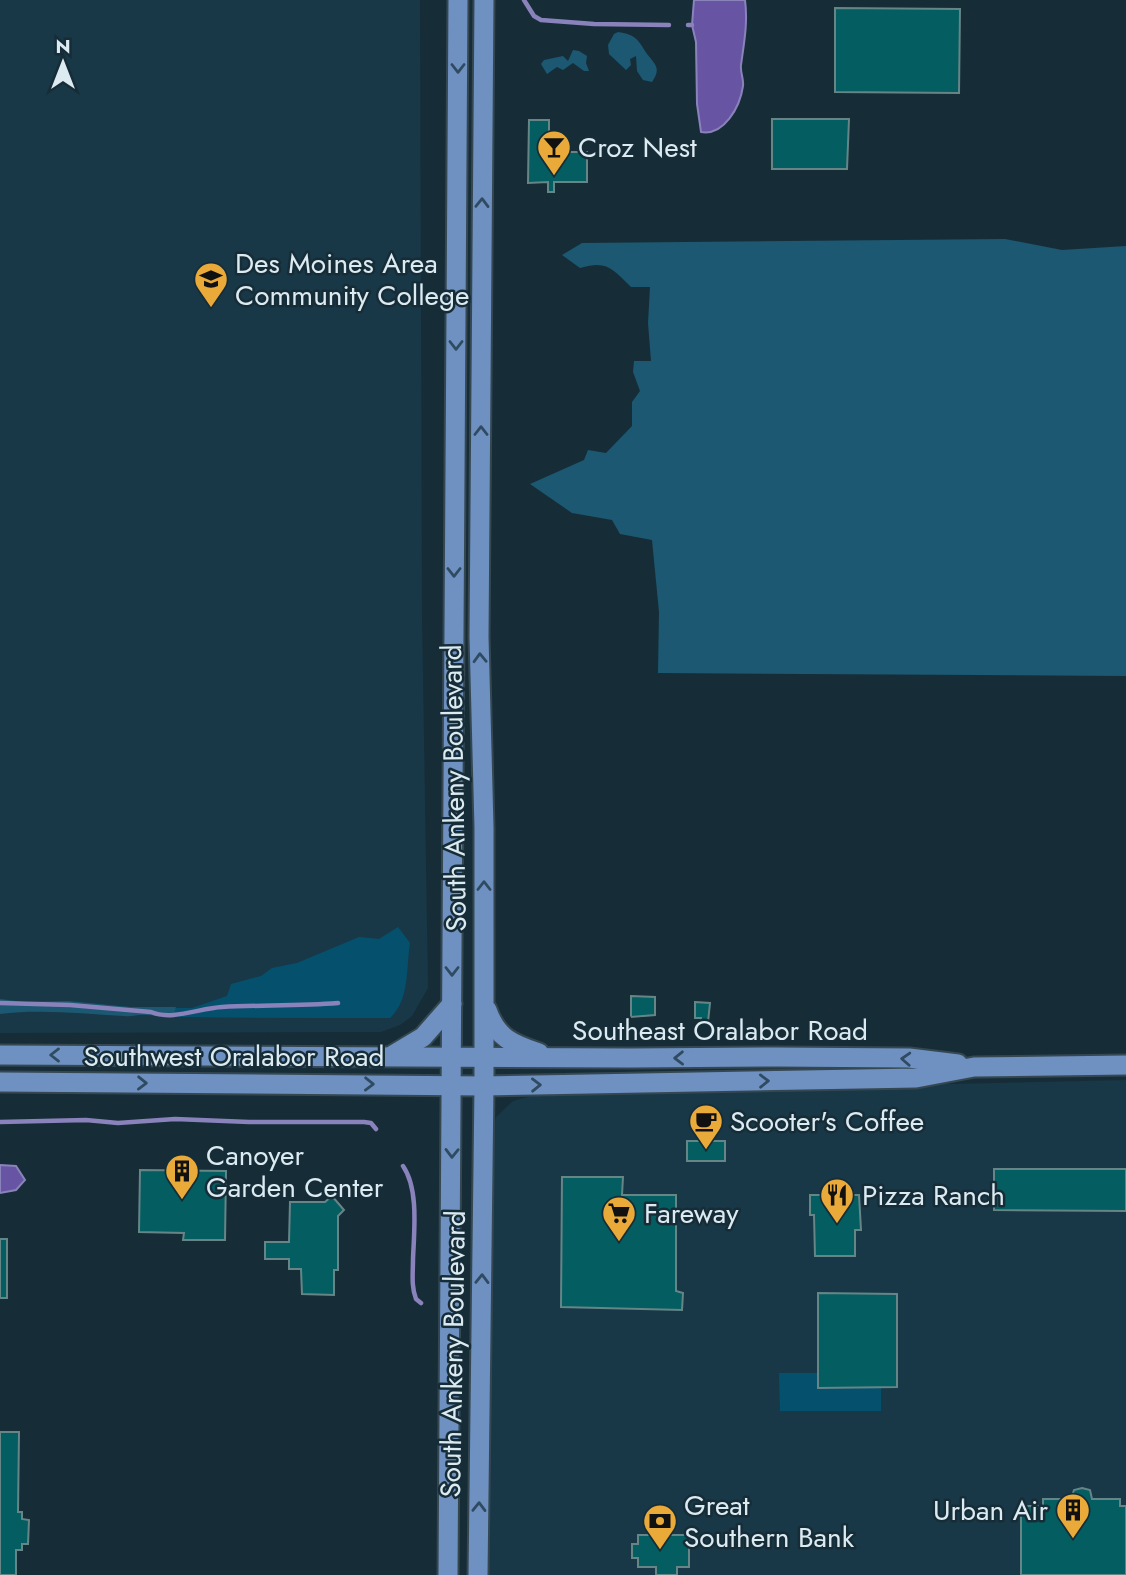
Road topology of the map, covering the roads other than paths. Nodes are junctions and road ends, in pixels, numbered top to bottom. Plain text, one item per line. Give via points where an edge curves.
1 (458, 0) edge
2 (484, 0) edge
3 (457, 272) junction
4 (482, 272) junction
5 (484, 1003) junction
6 (452, 1004) junction
7 (0, 1055) edge
8 (390, 1056) junction
9 (467, 1057) junction
10 (552, 1058) junction
11 (1126, 1065) edge
12 (974, 1067) junction
13 (0, 1082) edge
14 (468, 1086) junction
15 (448, 1575) edge
16 (478, 1575) edge

1 -> 3 main road, South Ankeny Boulevard
4 -> 2 main road, South Ankeny Boulevard
3 - 4 main road
3 -> 6 main road, South Ankeny Boulevard
5 -> 4 main road, South Ankeny Boulevard via 479,637
5 - 9 main road, South Ankeny Boulevard
5 - 10 main road via 498,1033
6 - 8 main road via 423,1037
6 - 9 main road, South Ankeny Boulevard
8 -> 7 main road, Southwest Oralabor Road
8 - 9 main road, Southwest Oralabor Road
9 - 10 main road, Southeast Oralabor Road
9 - 14 main road, South Ankeny Boulevard
9 - 14 main road, South Ankeny Boulevard
12 -> 10 main road, Southeast Oralabor Road via 909,1058
11 - 12 main road, Southeast Oralabor Road
14 -> 12 main road, Southeast Oralabor Road via 916,1078
13 -> 14 main road, Southwest Oralabor Road
14 -> 15 main road, South Ankeny Boulevard
16 -> 14 main road, South Ankeny Boulevard

